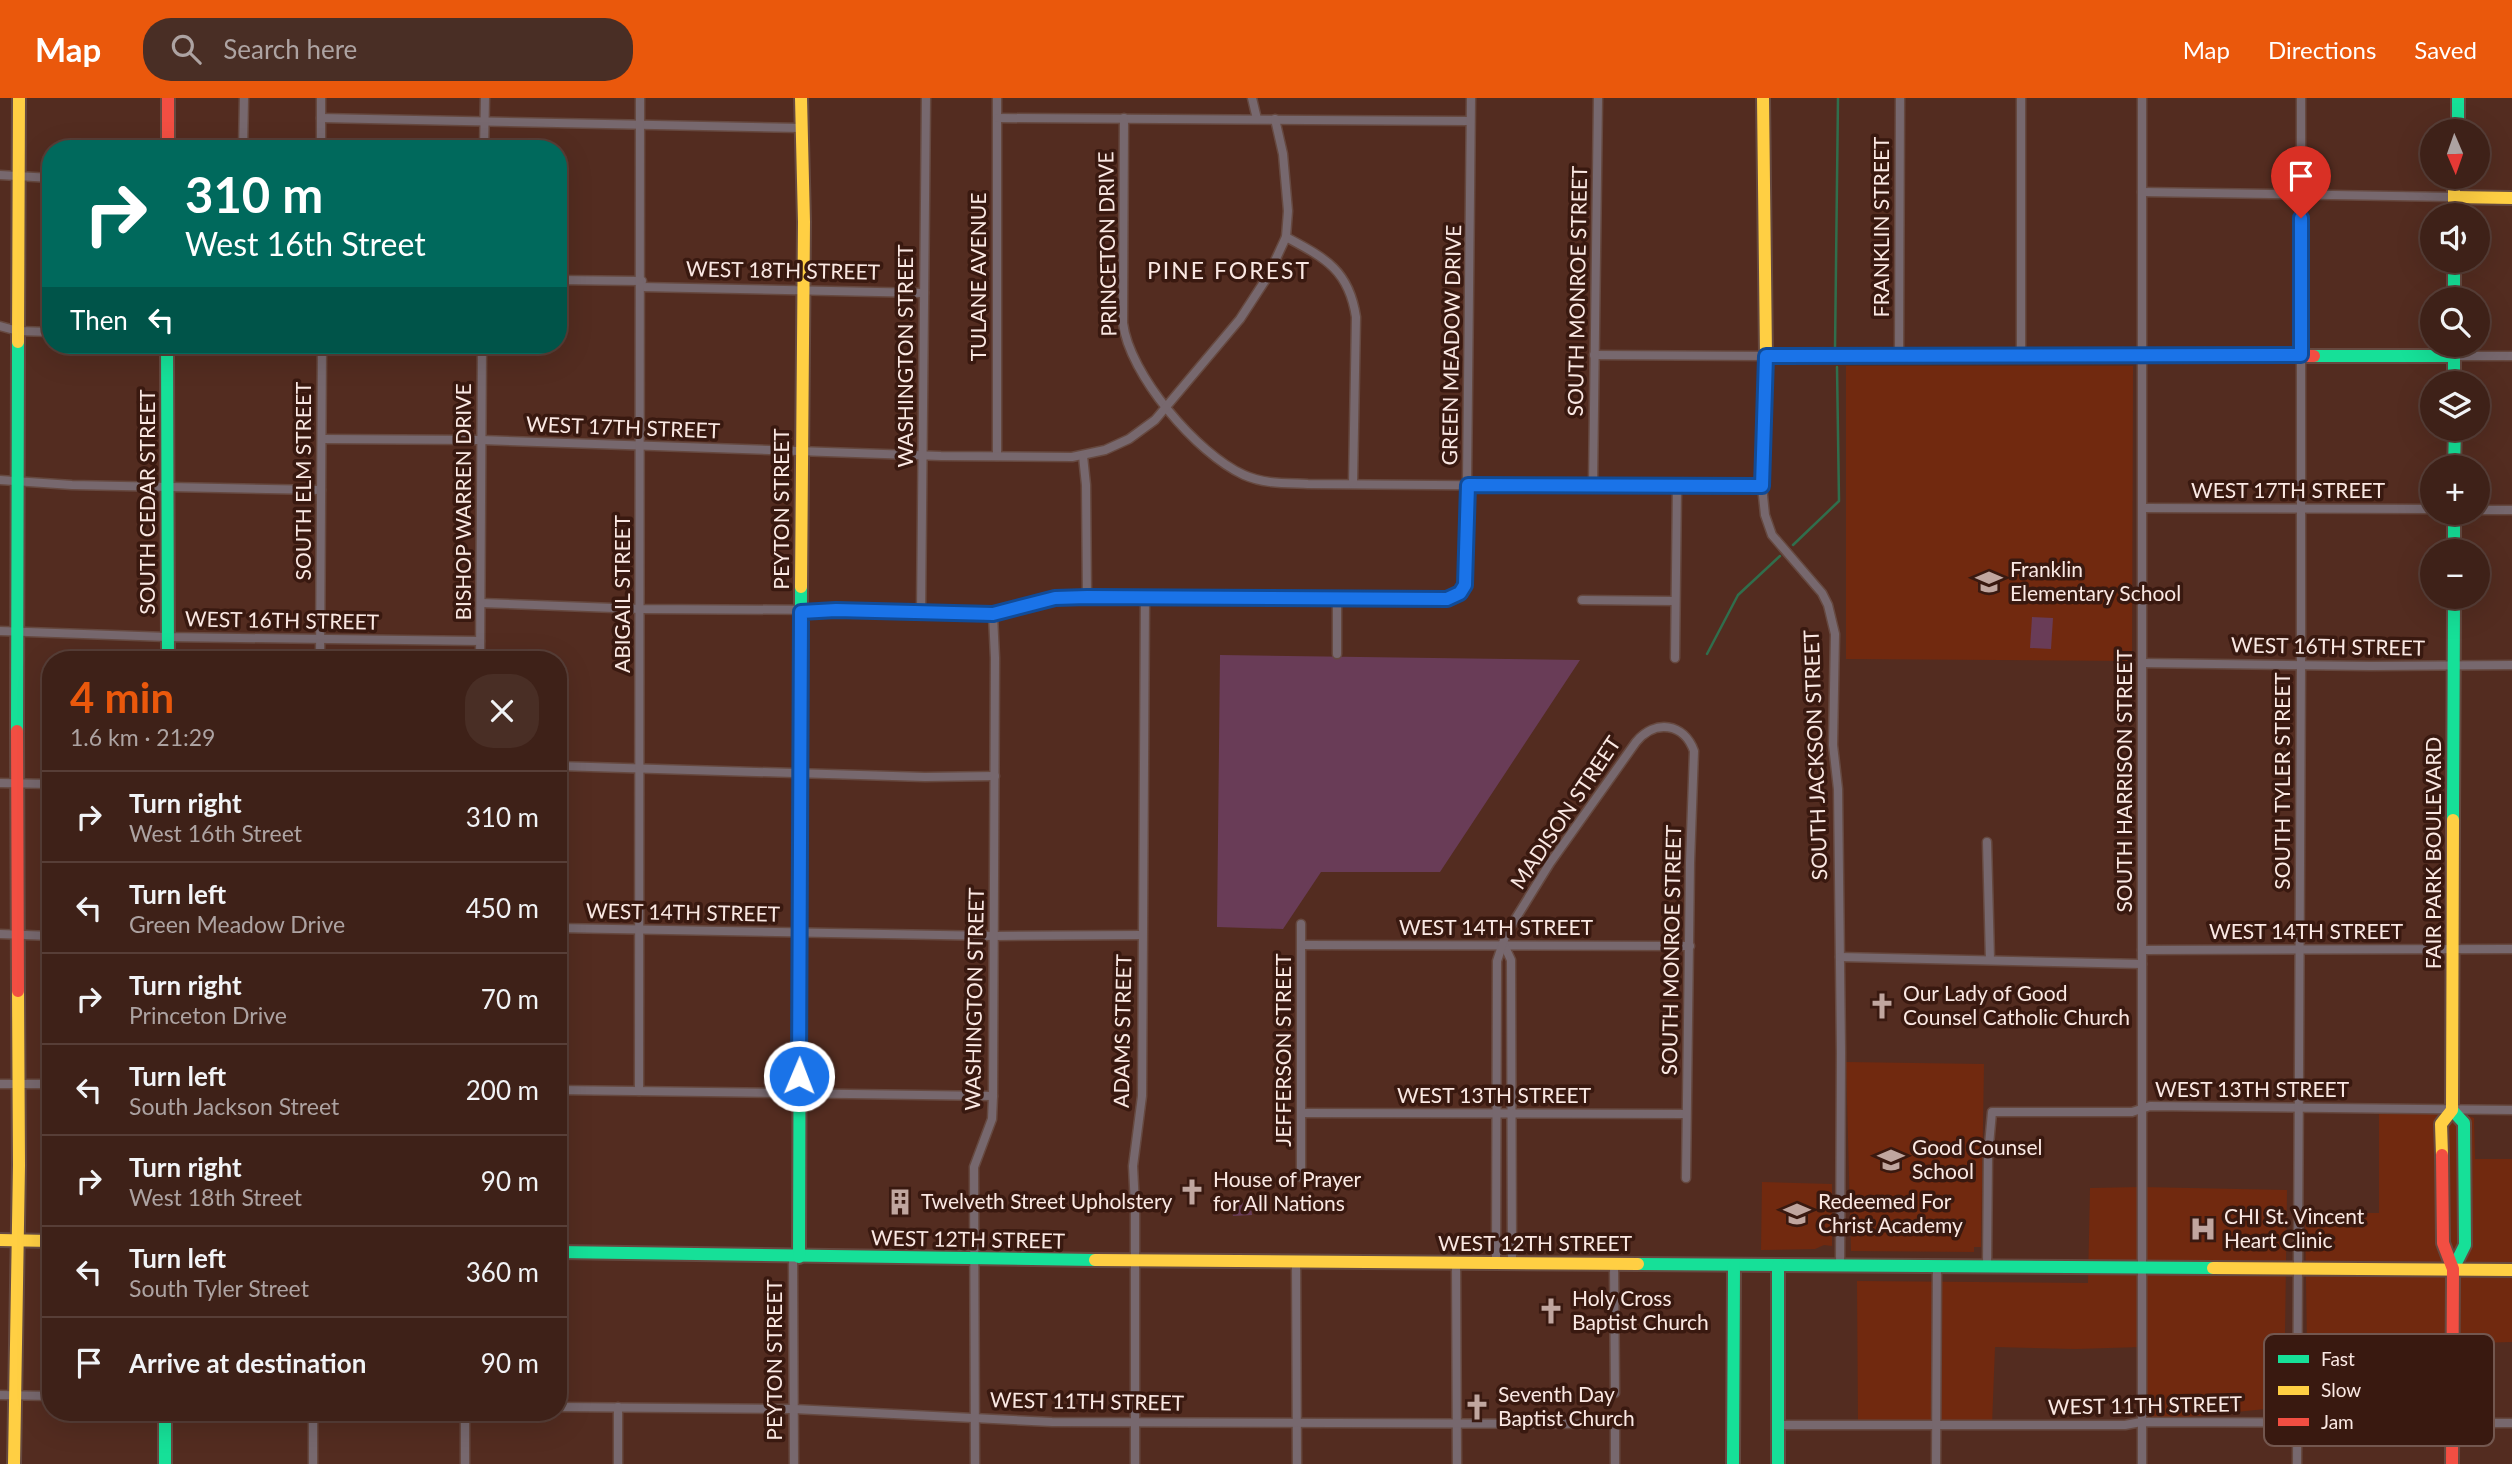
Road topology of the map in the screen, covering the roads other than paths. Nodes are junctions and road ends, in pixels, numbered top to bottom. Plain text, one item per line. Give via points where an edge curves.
1 (19, 98) edge
2 (169, 98) edge
3 (244, 98) edge
4 (321, 98) edge
5 (485, 98) edge
6 (640, 98) edge
7 (801, 98) edge
8 (926, 98) edge
9 (997, 98) edge
10 (1252, 98) edge
11 (1471, 98) edge
12 (1598, 98) edge
13 (1763, 98) edge
14 (1900, 98) edge
15 (2021, 98) edge
16 (2143, 98) edge
17 (2301, 98) edge
18 (2458, 98) edge
19 (998, 117) junction
20 (321, 118) junction
21 (1124, 118) junction
22 (1257, 119) junction
23 (1275, 119) junction
24 (2458, 119) edge
25 (1469, 121) junction
26 (485, 122) junction
27 (640, 126) junction
28 (802, 128) junction
29 (168, 140) edge
30 (243, 140) edge
31 (321, 140) edge
32 (484, 140) edge
33 (0, 175) edge
34 (19, 176) junction
35 (42, 177) edge
36 (2455, 189) edge
37 (2142, 192) junction
38 (2301, 195) junction
39 (2455, 197) junction
40 (2512, 198) edge
41 (2455, 203) edge
42 (1286, 237) junction
43 (567, 281) edge
44 (641, 284) junction
45 (804, 292) junction
46 (924, 293) junction
47 (0, 326) edge
48 (18, 331) junction
49 (42, 332) edge
50 (2420, 351) edge
51 (167, 354) edge
52 (322, 354) edge
53 (482, 354) edge
54 (2490, 354) edge
55 (1594, 355) junction
56 (2143, 355) junction
57 (2301, 355) junction
58 (1766, 356) junction
59 (1899, 356) junction
60 (2021, 356) junction
61 (2512, 356) edge
62 (1166, 407) junction
63 (322, 439) junction
64 (481, 440) junction
65 (641, 446) junction
66 (802, 451) junction
67 (923, 454) junction
68 (997, 456) junction
69 (1083, 456) junction
70 (0, 480) edge
71 (17, 480) junction
72 (1353, 483) junction
73 (1468, 485) junction
74 (1593, 485) junction
75 (166, 486) junction
76 (1762, 486) junction
77 (1677, 487) junction
78 (321, 490) junction
79 (2144, 508) junction
80 (2301, 508) junction
81 (2420, 509) edge
82 (2490, 510) edge
83 (2512, 510) edge
84 (1087, 597) junction
85 (1145, 598) junction
86 (1337, 598) junction
87 (1582, 600) dead end
88 (1675, 601) junction
89 (481, 603) junction
90 (640, 609) junction
91 (2454, 609) edge
92 (801, 612) junction
93 (921, 614) junction
94 (993, 614) junction
95 (0, 631) edge
96 (17, 632) junction
97 (167, 637) junction
98 (320, 638) junction
99 (480, 641) junction
100 (168, 651) edge
101 (320, 651) edge
102 (480, 651) edge
103 (1337, 654) dead end
104 (1675, 658) dead end
105 (2143, 663) junction
106 (2512, 665) edge
107 (2301, 666) junction
108 (2454, 666) junction
109 (1677, 729) joint
110 (567, 766) edge
111 (640, 769) junction
112 (800, 774) junction
113 (995, 776) junction
114 (0, 783) edge
115 (18, 783) junction
116 (42, 784) edge
117 (1987, 842) dead end
118 (1301, 924) dead end
119 (567, 928) edge
120 (639, 930) junction
121 (800, 933) junction
122 (0, 934) edge
123 (20, 935) junction
124 (1142, 935) junction
125 (42, 936) edge
126 (994, 936) junction
127 (1302, 945) junction
128 (1504, 945) junction
129 (1690, 946) junction
130 (2452, 949) junction
131 (2512, 949) edge
132 (2142, 950) junction
133 (2301, 950) junction
134 (1840, 957) junction
135 (1990, 960) junction
136 (2142, 964) junction
137 (0, 1084) edge
138 (18, 1084) junction
139 (42, 1084) edge
140 (567, 1090) edge
141 (639, 1091) junction
142 (799, 1094) junction
143 (993, 1096) junction
144 (2298, 1107) junction
145 (2142, 1108) junction
146 (2452, 1110) junction
147 (2512, 1110) edge
148 (1302, 1113) junction
149 (1496, 1114) junction
150 (1511, 1114) junction
151 (1686, 1114) junction
152 (1301, 1177) dead end
153 (1686, 1178) dead end
154 (0, 1240) edge
155 (17, 1240) junction
156 (42, 1241) edge
157 (567, 1252) edge
158 (796, 1257) junction
159 (975, 1259) junction
160 (1136, 1261) junction
161 (1296, 1262) junction
162 (1496, 1262) junction
163 (1512, 1262) junction
164 (1456, 1263) junction
165 (1614, 1264) junction
166 (1840, 1264) junction
167 (1734, 1265) junction
168 (1778, 1265) junction
169 (1937, 1266) junction
170 (1987, 1266) junction
171 (2140, 1266) junction
172 (2297, 1267) junction
173 (2453, 1269) junction
174 (2512, 1270) edge
175 (2296, 1334) edge
176 (2453, 1334) edge
177 (1615, 1393) dead end
178 (0, 1395) edge
179 (14, 1395) junction
180 (42, 1396) edge
181 (567, 1407) edge
182 (618, 1407) junction
183 (794, 1409) junction
184 (976, 1417) junction
185 (165, 1421) edge
186 (313, 1421) edge
187 (465, 1421) edge
188 (2264, 1421) edge
189 (2141, 1422) junction
190 (1135, 1423) junction
191 (1457, 1423) junction
192 (2494, 1423) edge
193 (2512, 1423) edge
194 (1297, 1424) junction
195 (1778, 1425) junction
196 (1936, 1425) junction
197 (2296, 1446) edge
198 (2453, 1446) edge
199 (14, 1464) edge
200 (165, 1464) edge
201 (313, 1464) edge
202 (465, 1464) edge
203 (618, 1464) edge
204 (794, 1464) edge
205 (975, 1464) edge
206 (1135, 1464) edge
207 (1297, 1464) edge
208 (1457, 1464) edge
209 (1615, 1464) edge
210 (1733, 1464) edge
211 (1778, 1464) edge
212 (1936, 1464) edge
213 (2142, 1464) edge
214 (2297, 1464) edge
215 (2452, 1464) edge

1 - 34 main road
2 - 29 main road
3 - 30 street
4 - 20 street
5 - 26 street
6 - 27 street, ABIGAIL STREET
7 - 28 main road, PEYTON STREET
8 - 46 street, WASHINGTON STREET
9 - 19 street, TULANE AVENUE
10 - 22 street
11 - 25 street, GREEN MEADOW DRIVE
12 - 55 street, SOUTH MONROE STREET
13 - 58 main road, SOUTH JACKSON STREET
14 - 59 street, FRANKLIN STREET
15 - 60 street
16 - 37 street, SOUTH HARRISON STREET
17 - 38 street, SOUTH TYLER STREET
18 - 24 main road
19 - 21 street
19 - 68 street, TULANE AVENUE
20 - 26 street
20 - 31 street
21 - 22 street
21 - 62 street, PRINCETON DRIVE via 1125,338
22 - 23 street
23 - 25 street
23 - 42 street via 1287,182
25 - 73 street, GREEN MEADOW DRIVE
26 - 27 street
26 - 32 street
27 - 28 street
27 - 44 street, ABIGAIL STREET
28 - 45 main road, PEYTON STREET
33 - 34 street
34 - 35 street
34 - 48 main road
36 - 39 main road
37 - 38 street
37 - 56 street, SOUTH HARRISON STREET
38 - 39 street
38 - 57 street, SOUTH TYLER STREET
39 - 40 main road
39 - 41 main road
42 - 62 street, WEST 17TH STREET via 1254,299
42 - 72 street via 1334,265 1353,299
43 - 44 street, WEST 18TH STREET
44 - 45 street, WEST 18TH STREET
44 - 65 street, ABIGAIL STREET
45 - 46 street, WEST 18TH STREET
45 - 66 main road, PEYTON STREET
46 - 67 street, WASHINGTON STREET
47 - 48 street
48 - 49 street
48 - 71 main road
50 - 57 main road
51 - 75 main road, SOUTH CEDAR STREET
52 - 63 street, SOUTH ELM STREET
53 - 64 street, BISHOP WARREN DRIVE
54 - 61 street
55 - 58 street
55 - 74 street, SOUTH MONROE STREET
56 - 57 main road
56 - 60 main road
56 - 79 street, SOUTH HARRISON STREET
57 - 80 street, SOUTH TYLER STREET
58 - 59 main road
58 - 76 street, SOUTH JACKSON STREET
59 - 60 main road
62 - 69 street, WEST 17TH STREET via 1129,439
62 - 72 street, PRINCETON DRIVE via 1220,461 1245,475 1271,482
63 - 64 street, WEST 17TH STREET
63 - 78 street, SOUTH ELM STREET
64 - 65 street, WEST 17TH STREET
64 - 89 street, BISHOP WARREN DRIVE
65 - 66 street, WEST 17TH STREET
65 - 90 street, ABIGAIL STREET
66 - 67 street, WEST 17TH STREET
66 - 92 main road, PEYTON STREET
67 - 68 street, WEST 17TH STREET
67 - 93 street, WASHINGTON STREET
68 - 69 street, WEST 17TH STREET
69 - 84 street
70 - 71 street
71 - 75 street
71 - 96 main road
72 - 73 street, PRINCETON DRIVE
73 - 74 street, PRINCETON DRIVE
73 - 86 street, GREEN MEADOW DRIVE via 1462,591 1447,599
74 - 77 street, PRINCETON DRIVE
75 - 78 street
75 - 97 main road, SOUTH CEDAR STREET
76 - 77 street, PRINCETON DRIVE
76 - 134 street, SOUTH JACKSON STREET via 1768,525 1822,593 1835,634 1833,745 1838,789
77 - 88 street
78 - 98 street, SOUTH ELM STREET
79 - 80 street, WEST 17TH STREET
79 - 105 street, SOUTH HARRISON STREET
80 - 81 street, WEST 17TH STREET
80 - 107 street, SOUTH TYLER STREET
82 - 83 street
84 - 85 street
84 - 94 street via 1055,598
85 - 86 street
85 - 124 street, ADAMS STREET
86 - 103 street
87 - 88 street
88 - 104 street
89 - 90 street
89 - 99 street, BISHOP WARREN DRIVE
90 - 92 street
90 - 111 street, ABIGAIL STREET
91 - 108 main road, FAIR PARK BOULEVARD
92 - 93 street
92 - 112 main road, PEYTON STREET
93 - 94 street
94 - 113 street, WASHINGTON STREET
95 - 96 street, WEST 16TH STREET
96 - 97 street, WEST 16TH STREET
96 - 115 main road
97 - 98 street, WEST 16TH STREET
97 - 100 main road, SOUTH CEDAR STREET
98 - 99 street, WEST 16TH STREET
98 - 101 street, SOUTH ELM STREET
99 - 102 street, BISHOP WARREN DRIVE
105 - 107 street, WEST 16TH STREET
105 - 132 street, SOUTH HARRISON STREET
106 - 108 street, WEST 16TH STREET
107 - 108 street, WEST 16TH STREET
107 - 133 street, SOUTH TYLER STREET
108 - 130 main road, FAIR PARK BOULEVARD
109 - 128 street, MADISON STREET via 1644,731 1549,863 1506,934
109 - 129 street, SOUTH MONROE STREET via 1689,738 1694,751
110 - 111 street
111 - 112 street
111 - 120 street, ABIGAIL STREET
112 - 113 street
112 - 121 main road, PEYTON STREET
113 - 126 street, WASHINGTON STREET
114 - 115 street
115 - 116 street
115 - 123 main road
117 - 135 street
118 - 127 street, JEFFERSON STREET
119 - 120 street, WEST 14TH STREET
120 - 121 street, WEST 14TH STREET
120 - 141 street, ABIGAIL STREET
121 - 126 street, WEST 14TH STREET
121 - 142 main road, PEYTON STREET
122 - 123 street
123 - 125 street
123 - 138 main road
124 - 126 street, WEST 14TH STREET
124 - 160 street, ADAMS STREET via 1142,1096 1133,1166
126 - 143 street, WASHINGTON STREET
127 - 128 street, WEST 14TH STREET
127 - 148 street, JEFFERSON STREET
128 - 129 street, WEST 14TH STREET
128 - 149 street, MADISON STREET via 1497,961
128 - 150 street via 1511,960
129 - 151 street, SOUTH MONROE STREET
130 - 131 street, WEST 14TH STREET
130 - 133 street, WEST 14TH STREET
130 - 146 main road, FAIR PARK BOULEVARD
132 - 133 street, WEST 14TH STREET
132 - 136 street, SOUTH HARRISON STREET
133 - 144 street, SOUTH TYLER STREET
134 - 135 street
134 - 166 street, SOUTH JACKSON STREET
135 - 136 street
136 - 145 street, SOUTH HARRISON STREET
137 - 138 street
138 - 139 street
138 - 155 main road
140 - 141 street
141 - 142 street
142 - 143 street
142 - 158 main road, PEYTON STREET
143 - 159 street, WASHINGTON STREET via 992,1119 974,1167
144 - 145 street, WEST 13TH STREET
144 - 146 street, WEST 13TH STREET
144 - 172 street, SOUTH TYLER STREET
145 - 170 street, WEST 13TH STREET via 2132,1112 1992,1112
145 - 171 street, SOUTH HARRISON STREET
146 - 147 street, WEST 13TH STREET
146 - 173 main road, FAIR PARK BOULEVARD via 2441,1124 2443,1243
146 - 173 main road, FAIR PARK BOULEVARD via 2464,1123 2465,1245
148 - 149 street, WEST 13TH STREET
148 - 152 street, JEFFERSON STREET
149 - 150 street, WEST 13TH STREET
149 - 162 street, MADISON STREET
150 - 151 street, WEST 13TH STREET
150 - 163 street
151 - 153 street, SOUTH MONROE STREET
154 - 155 main road
155 - 156 main road
155 - 179 main road
157 - 158 main road, WEST 12TH STREET
158 - 159 main road, WEST 12TH STREET
158 - 183 street, PEYTON STREET
159 - 160 main road, WEST 12TH STREET
159 - 184 street, WASHINGTON STREET
160 - 161 main road, WEST 12TH STREET
160 - 190 street, ADAMS STREET
161 - 164 main road, WEST 12TH STREET
161 - 194 street
162 - 163 main road, WEST 12TH STREET
162 - 164 main road, WEST 12TH STREET
163 - 165 main road, WEST 12TH STREET
164 - 191 street
165 - 167 main road, WEST 12TH STREET
165 - 177 street
166 - 168 main road, WEST 12TH STREET
166 - 169 main road, WEST 12TH STREET
167 - 168 main road, WEST 12TH STREET
167 - 210 main road
168 - 195 main road
169 - 170 main road, WEST 12TH STREET
169 - 196 street
170 - 171 main road, WEST 12TH STREET
171 - 172 main road, WEST 12TH STREET
171 - 189 street, SOUTH HARRISON STREET
172 - 173 main road, WEST 12TH STREET
172 - 175 street, SOUTH TYLER STREET
173 - 174 main road, WEST 12TH STREET
173 - 176 main road, FAIR PARK BOULEVARD
178 - 179 street
179 - 180 street
179 - 199 main road
181 - 182 street, WEST 11TH STREET
182 - 183 street, WEST 11TH STREET
182 - 203 street
183 - 184 street, WEST 11TH STREET
183 - 204 street, PEYTON STREET
184 - 190 street, WEST 11TH STREET
184 - 205 street, WASHINGTON STREET
185 - 200 main road
186 - 201 street
187 - 202 street
188 - 189 street, WEST 11TH STREET
189 - 196 street, WEST 11TH STREET
189 - 213 street, SOUTH HARRISON STREET
190 - 194 street, WEST 11TH STREET
190 - 206 street, ADAMS STREET
191 - 194 street, WEST 11TH STREET
191 - 208 street
191 - 209 street, WEST 11TH STREET via 1615,1424
192 - 193 street, WEST 11TH STREET
194 - 207 street
195 - 196 street, WEST 11TH STREET
195 - 211 main road
196 - 212 street
197 - 214 street, SOUTH TYLER STREET
198 - 215 main road, FAIR PARK BOULEVARD

